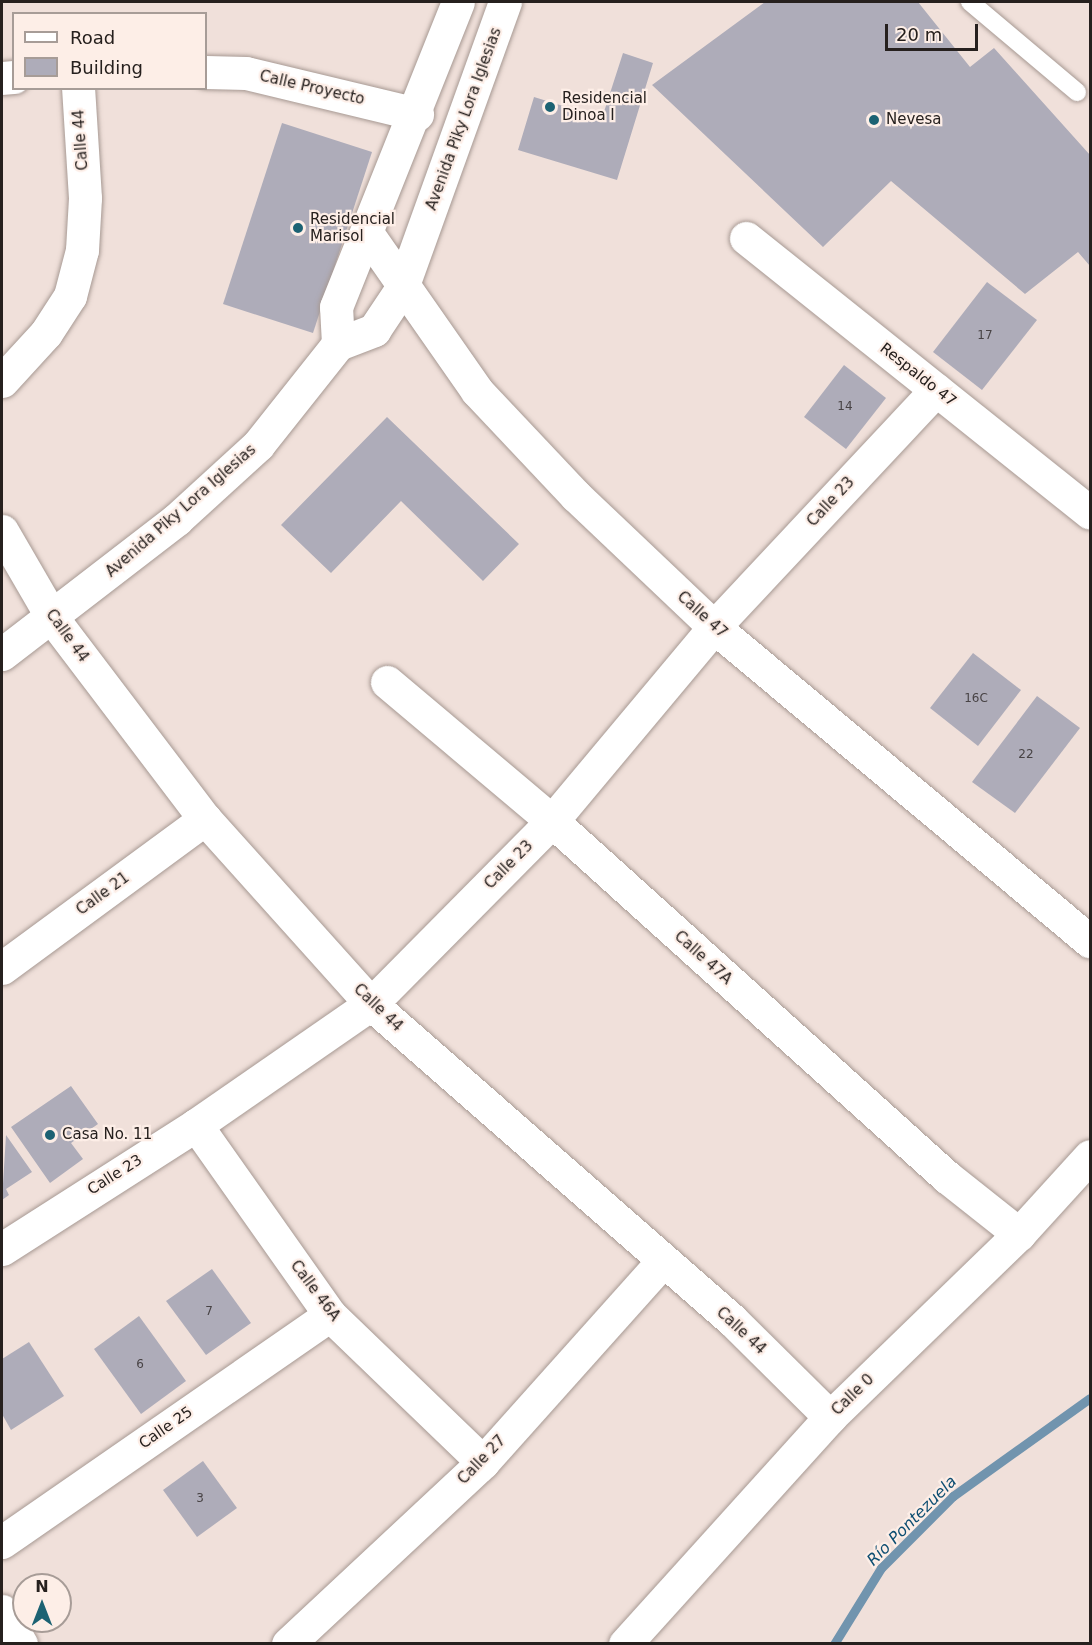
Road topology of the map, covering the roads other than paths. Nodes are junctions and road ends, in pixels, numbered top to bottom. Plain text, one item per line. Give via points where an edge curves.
1 (458, 2) edge
2 (505, 2) edge
3 (970, 2) edge
4 (207, 72) edge
5 (78, 90) edge
6 (1077, 92) dead end
7 (417, 114) junction
8 (369, 236) junction
9 (746, 238) dead end
10 (402, 288) junction
11 (338, 344) junction
12 (2, 381) edge
13 (936, 390) junction
14 (1090, 513) edge
15 (2, 531) edge
16 (53, 619) junction
17 (714, 627) junction
18 (2, 654) edge
19 (387, 682) dead end
20 (205, 819) junction
21 (552, 821) junction
22 (1090, 941) edge
23 (2, 968) edge
24 (371, 1004) junction
25 (196, 1125) junction
26 (1090, 1156) edge
27 (1020, 1234) junction
28 (2, 1249) edge
29 (661, 1263) junction
30 (330, 1315) junction
31 (830, 1417) junction
32 (483, 1462) junction
33 (2, 1542) edge
34 (2, 1611) edge
35 (21, 1644) edge
36 (288, 1644) edge
37 (625, 1644) edge

1 - 7 street
2 - 10 street, Avenida Piky Lora Iglesias
3 - 6 lane
4 - 7 street, Calle Proyecto via 246,73
5 - 12 street, Calle 44 via 85,198 82,250 70,296 46,333
7 - 8 street
8 - 10 street, Calle 47
8 - 11 street via 336,307
9 - 13 street, Respaldo 47
10 - 11 street, Avenida Piky Lora Iglesias via 374,330
10 - 17 street, Calle 47 via 477,391 576,496
11 - 16 street, Avenida Piky Lora Iglesias via 258,445
13 - 14 street, Respaldo 47
13 - 17 street, Calle 23
15 - 16 street, Calle 44
16 - 18 street, Avenida Piky Lora Iglesias
16 - 20 street, Calle 44
17 - 21 street, Calle 23
17 - 22 street, Calle 47
19 - 21 street, Calle 47A
20 - 23 street, Calle 21
20 - 24 street, Calle 44
21 - 24 street, Calle 23
21 - 27 street, Calle 47A via 946,1178
24 - 25 street, Calle 23
24 - 29 street, Calle 44
25 - 28 street, Calle 23
25 - 30 street, Calle 46A
26 - 27 street, Calle 0
27 - 31 street, Calle 0
29 - 31 street, Calle 44 via 732,1320
29 - 32 street, Calle 27
30 - 32 street, Calle 46A
30 - 33 street, Calle 25
31 - 37 street, Calle 0
32 - 36 street, Calle 27
34 - 35 street

